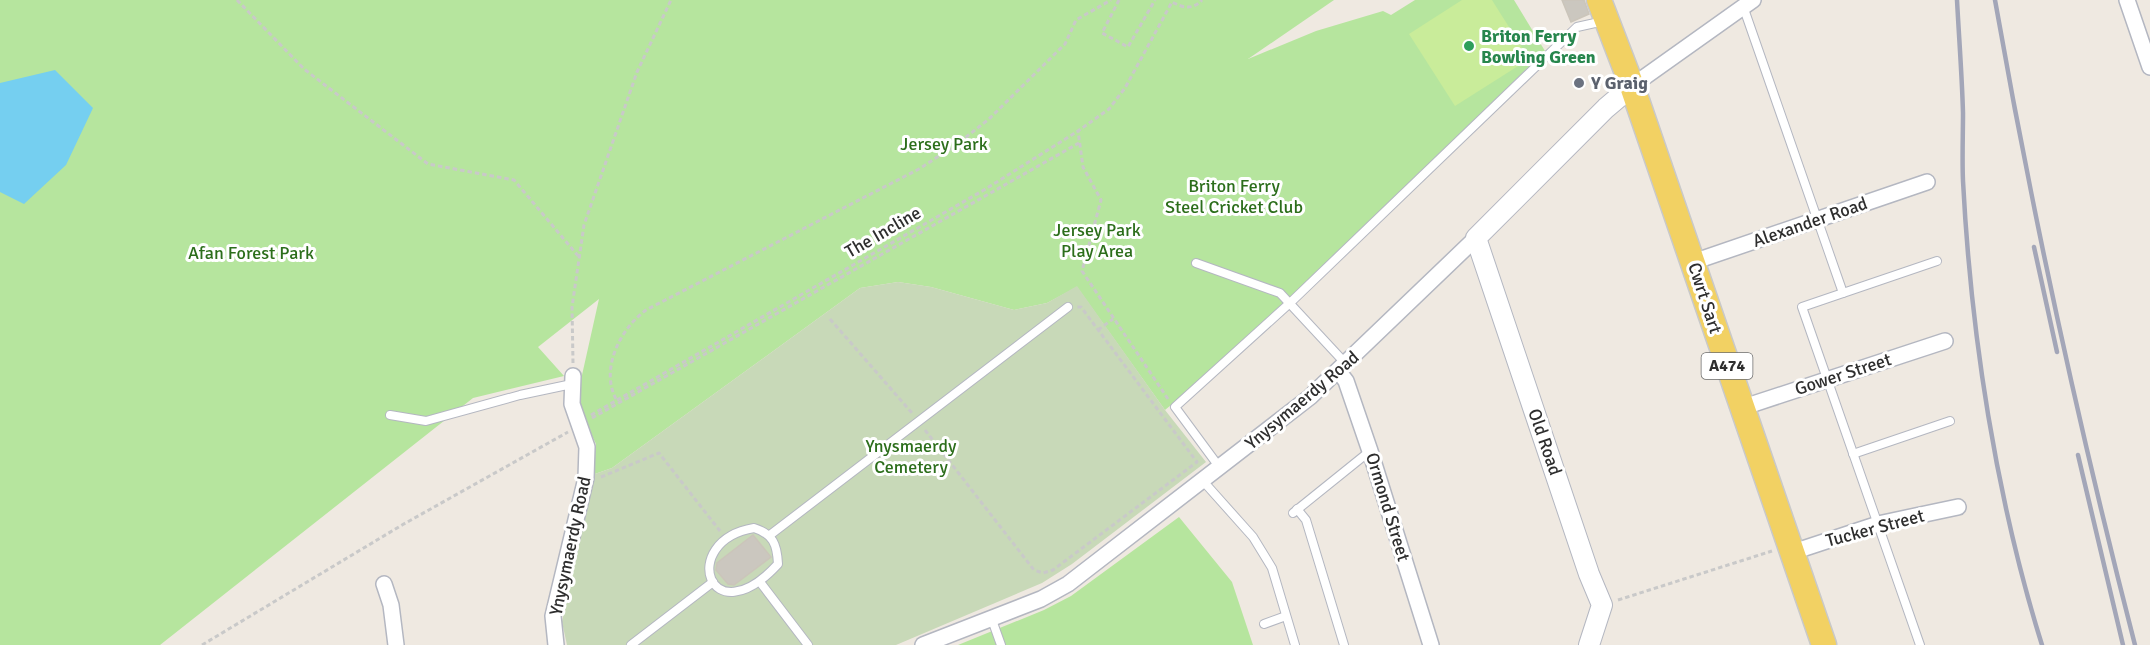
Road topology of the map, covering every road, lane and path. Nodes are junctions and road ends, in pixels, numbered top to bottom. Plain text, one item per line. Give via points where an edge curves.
1 (237, 0) edge
2 (670, 0) edge
3 (1110, 0) edge
4 (1119, 0) edge
5 (1202, 0) edge
6 (2127, 0) edge
7 (1153, 1) edge
8 (1170, 1) edge
9 (1748, 3) edge
10 (1604, 10) edge
11 (2150, 67) edge
12 (1632, 86) junction
13 (1078, 131) junction
14 (1079, 143) junction
15 (1927, 182) dead end
16 (1818, 219) junction
17 (1476, 238) junction
18 (579, 257) junction
19 (1937, 261) dead end
20 (1693, 262) junction
21 (1196, 263) dead end
22 (1843, 292) junction
23 (1291, 302) junction
24 (1068, 307) joint
25 (831, 319) dead end
26 (1113, 319) junction
27 (1098, 330) junction
28 (1945, 341) dead end
29 (1343, 368) junction
30 (572, 380) junction
31 (1828, 380) junction
32 (615, 399) junction
33 (1175, 407) junction
34 (1742, 408) junction
35 (390, 415) dead end
36 (919, 421) junction
37 (1950, 421) dead end
38 (579, 425) junction
39 (1370, 451) junction
40 (1853, 454) junction
41 (1220, 468) junction
42 (483, 477) dead end
43 (596, 479) dead end
44 (1203, 482) junction
45 (1958, 507) dead end
46 (1878, 524) junction
47 (770, 535) junction
48 (727, 540) junction
49 (1792, 549) junction
50 (713, 582) junction
51 (760, 582) junction
52 (384, 584) dead end
53 (1602, 605) junction
54 (1287, 616) junction
55 (991, 617) junction
56 (1264, 624) dead end
57 (202, 645) edge
58 (396, 645) edge
59 (556, 645) edge
60 (631, 645) edge
61 (808, 645) edge
62 (922, 645) edge
63 (1001, 645) edge
64 (1295, 645) edge
65 (1344, 645) edge
66 (1431, 645) edge
67 (1590, 645) edge
68 (1824, 645) edge
69 (1920, 645) edge

1 - 18 path via 304,69 428,164 514,180
2 - 18 path via 633,82 584,225
3 - 32 path via 1076,20 1065,44 989,119 956,145 919,169 656,304 633,320 615,352 608,378
4 - 7 path via 1102,33 1128,47
5 - 8 path via 1181,8
6 - 11 street
8 - 13 path, The Incline via 1125,88 1109,109
9 - 12 street
9 - 16 lane
10 - 12 main road, A474
10 - 23 lane via 1577,27
12 - 17 street, Ynysymaerdy Road
12 - 20 main road, Cwrt Sart / A474
13 - 14 path
13 - 32 path, The Incline via 984,190
14 - 26 path via 1083,167 1101,200 1082,271
14 - 38 path
15 - 16 street, Alexander Road
16 - 20 street, Alexander Road
16 - 22 lane
17 - 29 street, Ynysymaerdy Road
17 - 53 street, Old Road
18 - 30 path via 572,307
19 - 22 lane
20 - 34 main road, Cwrt Sart / A474
21 - 23 lane, Ormond Street via 1280,293
22 - 31 lane via 1802,307
23 - 29 lane, Ormond Street
23 - 33 lane
24 - 27 path via 1081,307
24 - 36 lane
25 - 36 path
26 - 27 path
26 - 33 path
27 - 36 path via 1197,462 1053,570 1034,570
28 - 31 street, Gower Street
29 - 39 street, Ormond Street
29 - 41 street, Ynysymaerdy Road
30 - 35 lane via 426,422
30 - 38 street, Ynysymaerdy Road via 572,404
31 - 34 street, Gower Street
31 - 40 lane
32 - 38 path, The Incline
33 - 41 lane
34 - 49 main road, Cwrt Sart / A474
36 - 47 lane
37 - 40 lane
38 - 42 path
38 - 57 path
38 - 59 street, Ynysymaerdy Road via 587,447 586,478 553,616
39 - 65 lane via 1295,511 1306,520
39 - 66 street, Ormond Street
40 - 46 lane
41 - 44 street, Ynysymaerdy Road
43 - 48 path via 658,453
44 - 54 lane via 1253,537 1272,568
44 - 55 street, Ynysymaerdy Road via 1068,584 1041,599
45 - 46 street, Tucker Street
46 - 49 street, Tucker Street
46 - 69 lane
47 - 48 lane via 754,528 738,531
47 - 51 lane via 778,548 778,564
48 - 50 lane via 707,562
49 - 53 path
49 - 68 main road, Cwrt Sart / A474
50 - 51 lane via 728,593 743,592
50 - 60 lane
51 - 61 lane
52 - 58 street
53 - 67 street
54 - 56 lane
54 - 64 lane
55 - 62 street, Ynysymaerdy Road
55 - 63 lane

